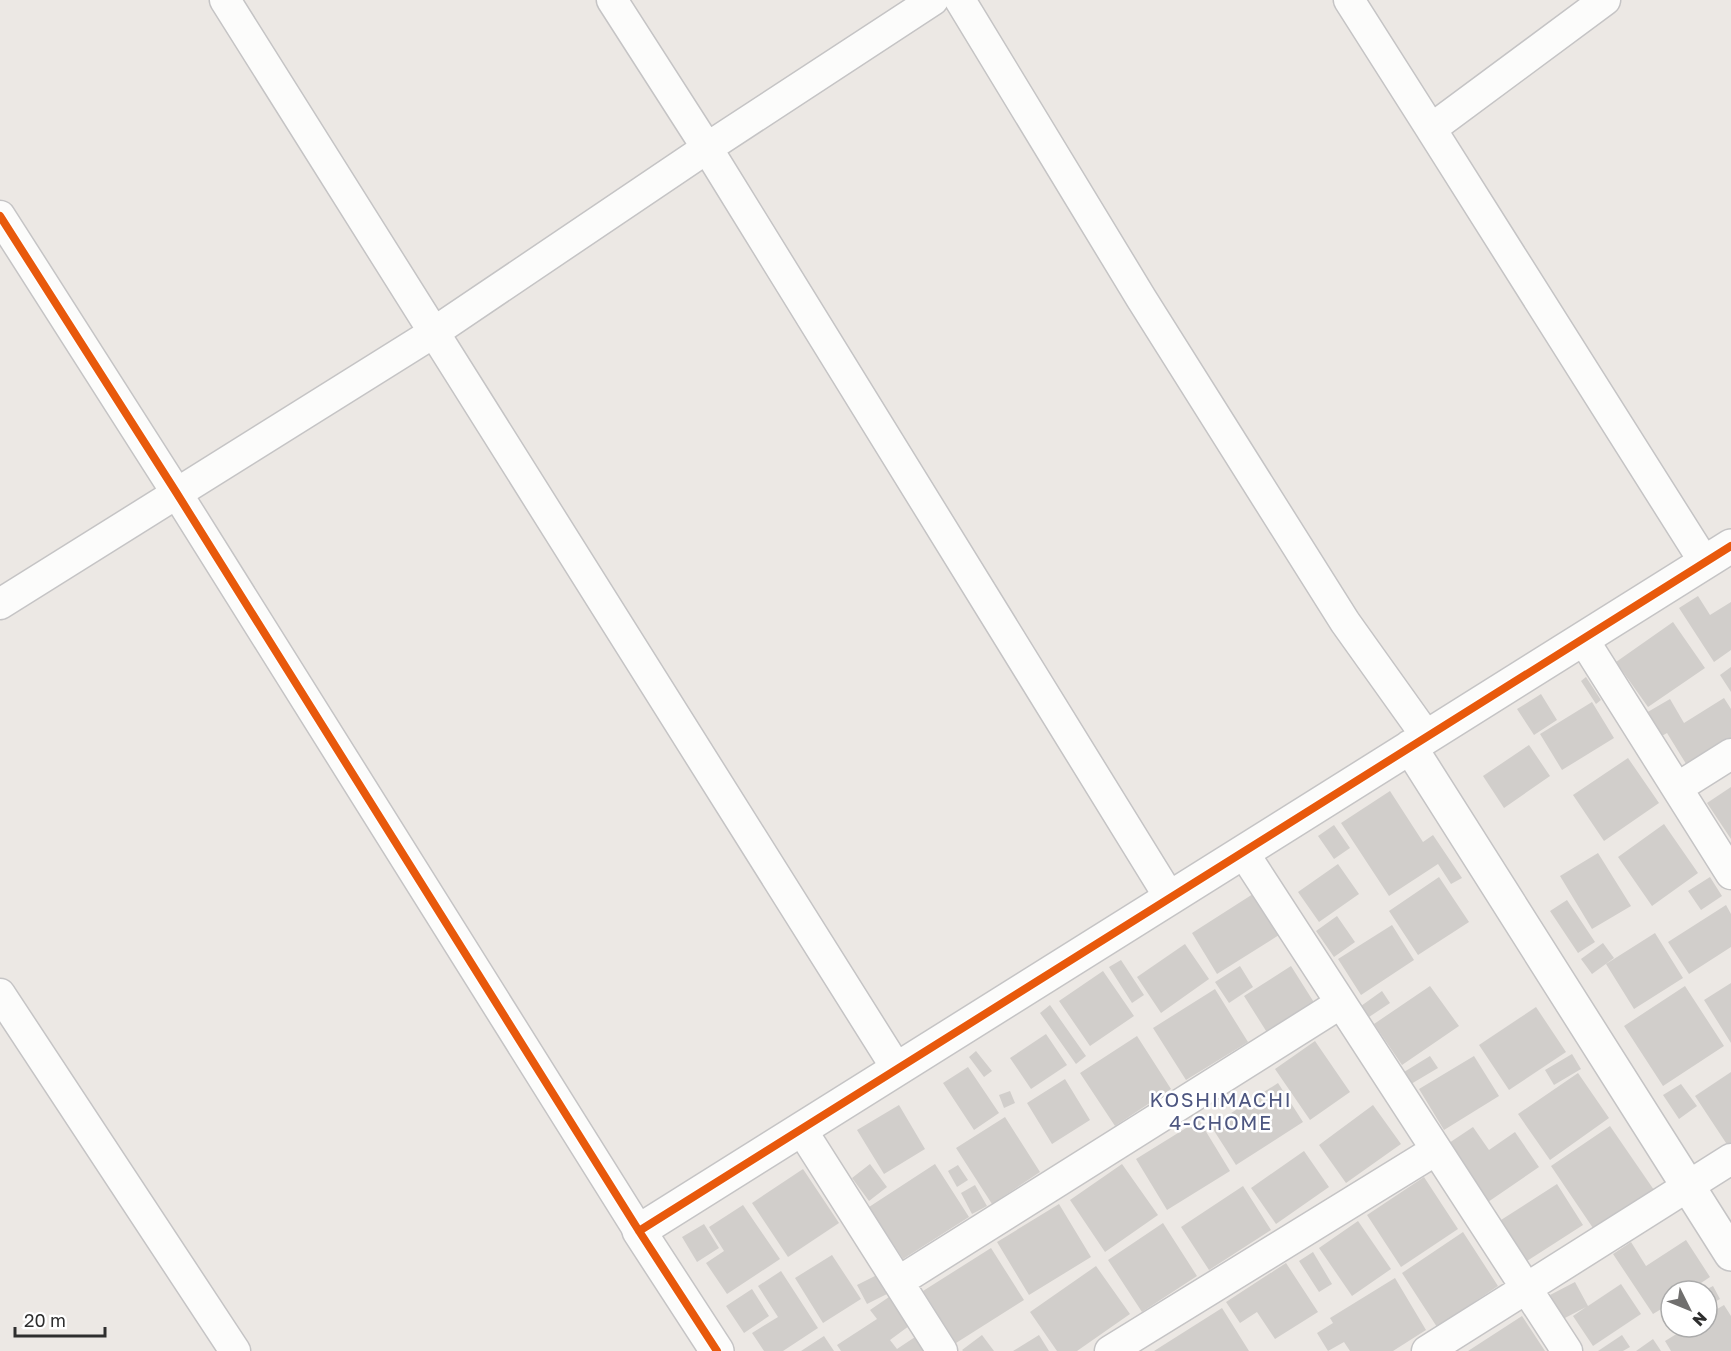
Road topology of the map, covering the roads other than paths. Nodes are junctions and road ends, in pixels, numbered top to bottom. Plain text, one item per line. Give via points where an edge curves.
1 (225, 0) edge
2 (612, 0) edge
3 (933, 0) edge
4 (960, 0) edge
5 (1349, 0) edge
6 (1605, 0) edge
7 (1431, 129) junction
8 (707, 148) junction
9 (0, 216) edge
10 (433, 333) junction
11 (176, 492) junction
12 (1718, 555) edge
13 (0, 604) edge
14 (1582, 639) junction
15 (1418, 742) junction
16 (1731, 754) edge
17 (1677, 788) junction
18 (1243, 852) junction
19 (1731, 874) edge
20 (1170, 898) junction
21 (0, 994) edge
22 (1341, 1003) junction
23 (897, 1069) junction
24 (801, 1129) junction
25 (1436, 1150) junction
26 (1731, 1159) edge
27 (1688, 1186) junction
28 (639, 1231) junction
29 (1731, 1254) edge
30 (898, 1282) junction
31 (1526, 1288) junction
32 (235, 1351) edge
33 (717, 1351) edge
34 (942, 1351) edge
35 (1110, 1351) edge
36 (1427, 1351) edge
37 (1567, 1351) edge

1 - 10 street
2 - 8 street
3 - 8 street
4 - 15 street
5 - 7 street
6 - 7 street
7 - 12 street
8 - 10 street
8 - 20 street
9 - 11 street
10 - 11 street
10 - 23 street
11 - 13 street
11 - 28 street
12 - 14 street
14 - 15 street
14 - 17 street
15 - 18 street
15 - 27 street
16 - 17 street
17 - 19 street
18 - 20 street
18 - 22 street
20 - 23 street
21 - 32 street
22 - 25 street
22 - 30 street
23 - 24 street
24 - 28 street
24 - 30 street
25 - 31 street
25 - 35 street
26 - 27 street
27 - 29 street
27 - 31 street
28 - 33 street
30 - 34 street
31 - 36 street
31 - 37 street

